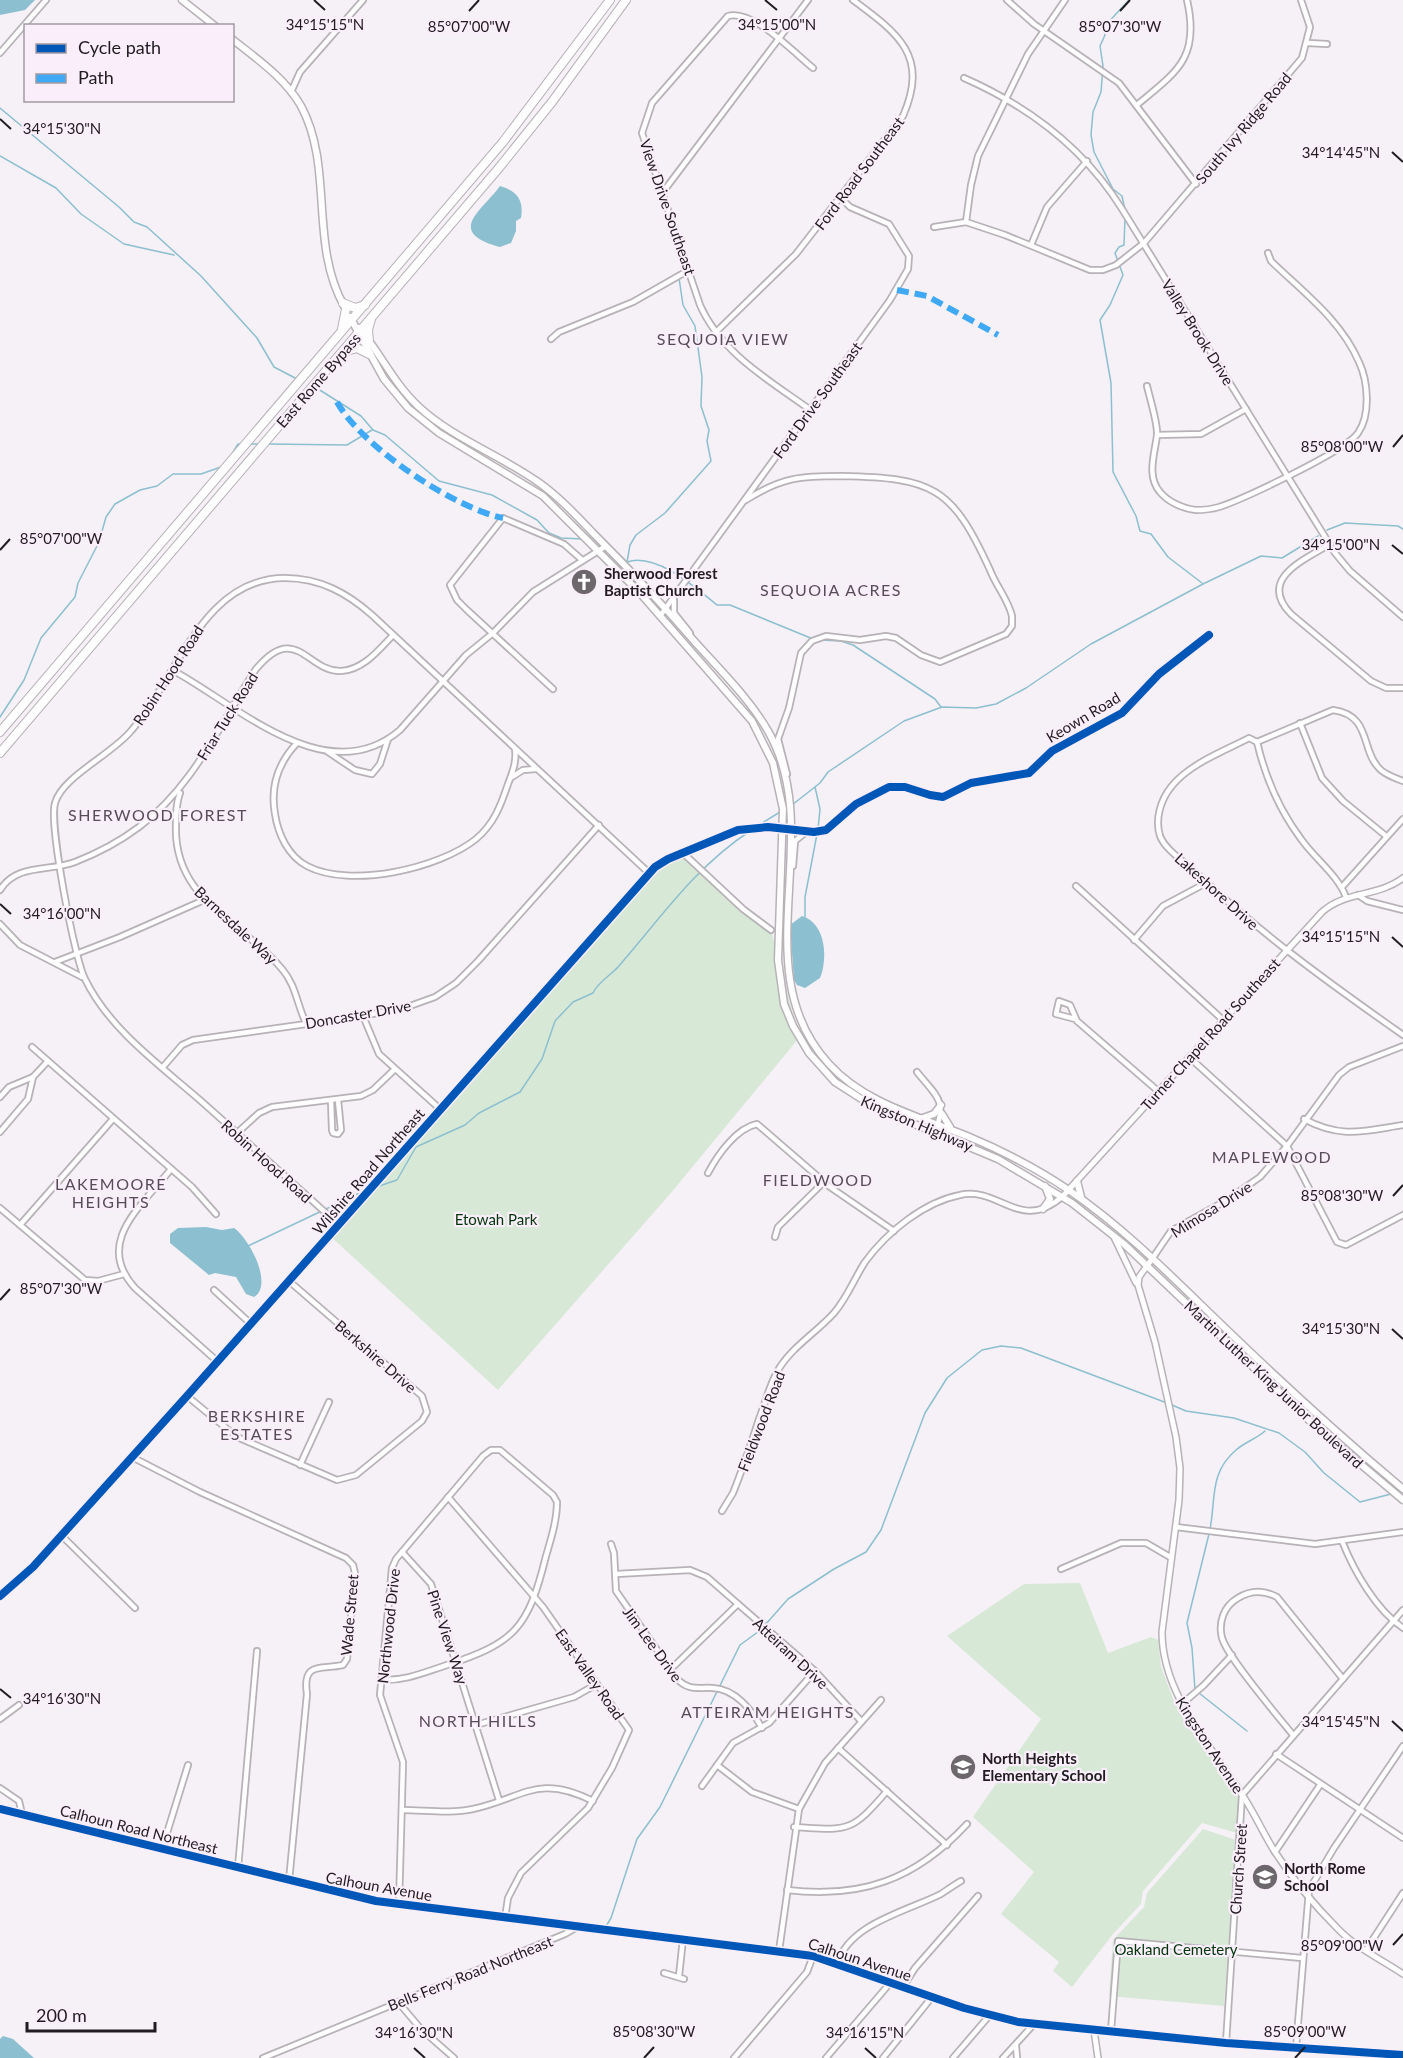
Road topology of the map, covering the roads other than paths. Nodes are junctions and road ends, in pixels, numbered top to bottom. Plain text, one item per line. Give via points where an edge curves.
1 (46, 0) edge
2 (182, 0) edge
3 (363, 0) edge
4 (610, 0) edge
5 (626, 0) edge
6 (808, 0) edge
7 (854, 0) edge
8 (1007, 0) edge
9 (1065, 0) edge
10 (1187, 0) edge
11 (1301, 0) edge
12 (25, 24) edge
13 (212, 24) edge
14 (24, 25) edge
15 (1044, 31) junction
16 (778, 40) junction
17 (234, 41) edge
18 (1308, 43) junction
19 (1327, 44) dead end
20 (0, 53) edge
21 (813, 68) dead end
22 (964, 78) dead end
23 (291, 92) junction
24 (1007, 99) junction
25 (1138, 104) junction
26 (1087, 161) junction
27 (1196, 184) junction
28 (663, 192) junction
29 (841, 198) junction
30 (966, 222) junction
31 (934, 227) dead end
32 (1144, 243) junction
33 (1031, 245) junction
34 (1268, 253) dead end
35 (689, 270) junction
36 (365, 305) junction
37 (344, 306) junction
38 (372, 316) junction
39 (352, 320) junction
40 (359, 332) junction
41 (716, 332) junction
42 (341, 333) junction
43 (551, 339) dead end
44 (369, 341) junction
45 (341, 353) junction
46 (369, 354) junction
47 (1147, 387) dead end
48 (809, 409) junction
49 (1246, 409) junction
50 (1157, 435) junction
51 (1287, 475) junction
52 (746, 500) junction
53 (1329, 544) junction
54 (606, 546) junction
55 (597, 549) junction
56 (581, 559) junction
57 (675, 597) junction
58 (666, 609) junction
59 (660, 616) junction
60 (1403, 616) edge
61 (493, 633) junction
62 (393, 635) junction
63 (1209, 635) dead end
64 (700, 648) junction
65 (174, 671) junction
66 (443, 681) junction
67 (553, 689) dead end
68 (1403, 689) edge
69 (232, 706) junction
70 (1300, 723) junction
71 (767, 729) junction
72 (781, 730) junction
73 (0, 732) edge
74 (388, 739) junction
75 (1257, 742) junction
76 (297, 743) junction
77 (514, 747) junction
78 (328, 752) junction
79 (352, 752) junction
80 (0, 753) edge
81 (348, 766) junction
82 (539, 770) junction
83 (509, 780) junction
84 (1403, 781) edge
85 (788, 786) junction
86 (181, 788) junction
87 (165, 806) junction
88 (177, 809) junction
89 (1403, 819) edge
90 (599, 825) junction
91 (783, 829) junction
92 (792, 831) junction
93 (808, 831) junction
94 (1386, 836) junction
95 (683, 853) junction
96 (61, 866) junction
97 (649, 873) junction
98 (1403, 878) edge
99 (1206, 882) junction
100 (789, 883) junction
101 (1076, 886) dead end
102 (1342, 887) junction
103 (0, 890) edge
104 (1357, 895) junction
105 (1346, 897) junction
106 (204, 900) junction
107 (1403, 910) edge
108 (0, 924) edge
109 (771, 930) dead end
110 (1134, 940) junction
111 (1286, 952) junction
112 (77, 954) junction
113 (56, 962) junction
114 (85, 980) junction
115 (363, 1016) junction
116 (1075, 1019) junction
117 (1223, 1020) junction
118 (306, 1023) junction
119 (1403, 1035) edge
120 (1403, 1046) edge
121 (32, 1047) dead end
122 (1189, 1057) junction
123 (48, 1061) junction
124 (163, 1067) junction
125 (394, 1070) junction
126 (917, 1072) dead end
127 (33, 1077) junction
128 (1158, 1091) junction
129 (0, 1097) edge
130 (338, 1100) junction
131 (331, 1101) junction
132 (941, 1105) junction
133 (440, 1109) junction
134 (942, 1114) junction
135 (922, 1118) junction
136 (113, 1119) junction
137 (1304, 1119) junction
138 (938, 1124) junction
139 (1403, 1125) edge
140 (952, 1130) junction
141 (0, 1132) edge
142 (935, 1132) junction
143 (237, 1133) junction
144 (1287, 1146) junction
145 (171, 1169) junction
146 (708, 1173) dead end
147 (1077, 1181) junction
148 (824, 1182) junction
149 (1042, 1184) junction
150 (1068, 1190) junction
151 (1063, 1196) junction
152 (1083, 1200) junction
153 (0, 1208) edge
154 (1043, 1209) junction
155 (216, 1214) dead end
156 (1403, 1215) edge
157 (338, 1224) junction
158 (20, 1225) junction
159 (894, 1231) junction
160 (1111, 1233) junction
161 (775, 1238) dead end
162 (1152, 1258) junction
163 (1148, 1266) junction
164 (124, 1274) junction
165 (289, 1281) junction
166 (1138, 1285) junction
167 (214, 1290) dead end
168 (251, 1324) junction
169 (218, 1362) junction
170 (187, 1396) junction
171 (329, 1402) dead end
172 (132, 1457) junction
173 (300, 1465) junction
174 (1403, 1489) edge
175 (448, 1497) junction
176 (1403, 1500) edge
177 (722, 1511) dead end
178 (1176, 1527) junction
179 (1403, 1532) edge
180 (62, 1535) junction
181 (1342, 1541) junction
182 (611, 1544) dead end
183 (402, 1552) junction
184 (1170, 1557) junction
185 (1061, 1569) dead end
186 (616, 1574) junction
187 (0, 1596) edge
188 (535, 1597) junction
189 (738, 1604) junction
190 (135, 1608) dead end
191 (1403, 1610) edge
192 (1393, 1621) junction
193 (1403, 1628) edge
194 (257, 1651) dead end
195 (1232, 1655) junction
196 (456, 1662) junction
197 (670, 1670) junction
198 (814, 1671) junction
199 (1343, 1678) junction
200 (381, 1680) junction
201 (597, 1684) junction
202 (882, 1700) dead end
203 (1182, 1704) junction
204 (19, 1705) dead end
205 (0, 1719) edge
206 (861, 1721) junction
207 (476, 1725) junction
208 (762, 1728) junction
209 (1293, 1735) junction
210 (1403, 1746) edge
211 (838, 1748) junction
212 (1276, 1754) junction
213 (188, 1765) dead end
214 (717, 1765) junction
215 (1320, 1785) junction
216 (702, 1786) dead end
217 (0, 1788) edge
218 (887, 1791) junction
219 (1242, 1795) junction
220 (499, 1800) junction
221 (593, 1801) junction
222 (0, 1809) edge
223 (799, 1809) junction
224 (1359, 1809) junction
225 (402, 1810) junction
226 (21, 1814) junction
227 (967, 1824) dead end
228 (794, 1827) junction
229 (1403, 1838) edge
230 (947, 1845) junction
231 (162, 1849) junction
232 (1275, 1852) junction
233 (238, 1868) junction
234 (272, 1877) joint
235 (289, 1881) junction
236 (960, 1881) dead end
237 (787, 1890) junction
238 (1403, 1893) edge
239 (1308, 1895) junction
240 (978, 1896) dead end
241 (399, 1905) junction
242 (504, 1918) junction
243 (577, 1927) junction
244 (683, 1939) junction
245 (1366, 1950) junction
246 (779, 1951) junction
247 (1232, 1951) junction
248 (813, 1956) junction
249 (1302, 1958) junction
250 (838, 1963) junction
251 (664, 1973) dead end
252 (1403, 1974) edge
253 (891, 1982) junction
254 (903, 1987) junction
255 (932, 1997) junction
256 (398, 2002) junction
257 (988, 2016) junction
258 (1034, 2024) junction
259 (1094, 2030) junction
260 (1111, 2031) junction
261 (1226, 2043) junction
262 (1016, 2046) junction
263 (1296, 2048) junction
264 (1336, 2050) junction
265 (1377, 2055) edge
266 (1403, 2055) edge
267 (263, 2058) edge
268 (454, 2058) edge
269 (734, 2058) edge
270 (826, 2058) edge
271 (883, 2058) edge
272 (953, 2058) edge
273 (1003, 2058) edge
274 (1017, 2058) edge
275 (1098, 2058) edge
276 (1334, 2058) edge

1 - 12 street
2 - 13 main road
3 - 23 street via 300,72
4 - 36 highway, East Rome Bypass via 503,142
5 - 38 highway, East Rome Bypass via 518,144
6 - 16 street
7 - 29 street, Ford Road Southeast via 886,24 902,42 914,88 903,116
8 - 15 street
9 - 15 street
10 - 25 street via 1192,21 1186,53 1170,79
11 - 18 street via 1311,27
14 - 20 street
15 - 24 street via 1028,54
15 - 25 street via 1107,72
16 - 21 street, View Drive Southeast
16 - 28 street
16 - 28 street, View Drive Southeast via 750,18 728,16 652,103 642,133
17 - 23 main road
18 - 19 street
18 - 27 street, South Ivy Ridge Road via 1299,63
22 - 24 street, Valley Brook Drive
23 - 37 main road via 306,118 314,145 327,263
24 - 26 street, Valley Brook Drive via 1048,126
24 - 30 street via 978,156
25 - 27 street
26 - 32 street, Valley Brook Drive
26 - 33 street via 1047,207
27 - 32 street, South Ivy Ridge Road
28 - 35 street, View Drive Southeast
29 - 41 street, Ford Road Southeast via 782,270
29 - 48 street, Ford Drive Southeast via 850,207 889,224 909,256 909,264 890,300
30 - 31 street
30 - 33 street
32 - 33 street, South Ivy Ridge Road via 1122,261 1096,271
32 - 49 street, Valley Brook Drive
34 - 51 street via 1270,261 1340,327 1366,383 1365,413 1359,432 1345,446
35 - 41 street, View Drive Southeast via 700,305
35 - 43 street via 655,291 559,332
36 - 37 highway
36 - 39 highway, East Rome Bypass
37 - 39 main road
37 - 42 highway
38 - 40 highway, East Rome Bypass
38 - 44 highway
39 - 40 main road
39 - 42 highway, East Rome Bypass
40 - 44 main road, Kingston Highway
40 - 45 highway, East Rome Bypass
40 - 46 main road, Kingston Highway
41 - 48 street, View Drive Southeast via 746,363
42 - 73 highway, East Rome Bypass
44 - 54 main road, Kingston Highway via 389,373 422,410 543,485
45 - 46 highway via 357,348
45 - 80 highway, East Rome Bypass
46 - 55 main road, Kingston Highway via 388,386 413,414 439,434 537,491
47 - 50 street
48 - 52 street, Ford Drive Southeast
49 - 50 street via 1201,434
49 - 51 street, Valley Brook Drive
50 - 51 street via 1153,453 1156,485 1176,505 1195,510 1219,507
51 - 53 street, Valley Brook Drive
52 - 57 street, Ford Drive Southeast
52 - 72 street via 778,481 800,476 887,477 922,484 959,513 1012,616 1012,626 1006,634 940,663 892,637 817,638 801,653
53 - 60 street, Valley Brook Drive via 1350,571
53 - 68 street via 1283,576 1279,591 1283,605 1371,681 1386,688
54 - 55 street
54 - 58 main road, Kingston Highway
55 - 56 street
55 - 59 main road, Kingston Highway
56 - 61 street via 533,592
56 - 61 street via 564,544 503,518 450,585 457,600
57 - 58 street, Ford Drive Southeast
57 - 64 street via 674,613
58 - 59 street, Ford Drive Southeast
58 - 64 main road, Kingston Highway
59 - 91 main road, Kingston Highway via 761,735 776,770
61 - 66 street
61 - 67 street
62 - 65 street, Robin Hood Road via 355,600 329,586 295,579 266,580 235,593 218,606 199,628
62 - 66 street, Robin Hood Road
62 - 69 street, Friar Tuck Road via 366,662 344,670 327,667 296,650 279,650 255,669
63 - 93 street, Keown Road via 1159,674 1122,713 1052,752 1029,773 971,783 944,796 889,787 856,804 831,827
64 - 71 main road, Kingston Highway
65 - 69 street
65 - 96 street, Robin Hood Road via 129,735 61,791 54,812
66 - 74 street
66 - 77 street, Robin Hood Road
69 - 76 street
69 - 86 street, Friar Tuck Road
70 - 75 street
70 - 84 street via 1333,710 1341,711 1362,729 1378,769
70 - 94 street via 1322,778
71 - 72 street via 773,733
71 - 85 main road, Kingston Highway
72 - 85 street via 778,742
74 - 79 street
74 - 81 street via 380,764 372,774
75 - 99 street, Lakeshore Drive via 1249,738 1189,770 1173,781 1165,795 1158,822 1160,836
75 - 102 street via 1268,779 1289,821
76 - 78 street
76 - 83 street via 277,772 273,801 277,826 297,859 329,873 390,872 454,853 487,828 501,805
77 - 82 street, Robin Hood Road
77 - 83 street via 516,760
78 - 79 street
78 - 81 street
79 - 81 street
82 - 83 street via 523,770
82 - 90 street, Robin Hood Road
85 - 92 main road, Kingston Highway
86 - 87 street, Friar Tuck Road
86 - 88 street, Barnesdale Way
87 - 88 street
87 - 96 street, Friar Tuck Road via 106,848
88 - 106 street, Barnesdale Way via 180,861
89 - 94 street
90 - 97 street, Robin Hood Road
90 - 115 street, Doncaster Drive via 456,983 427,1001
91 - 92 street, Wilshire Road Northeast
91 - 95 street, Wilshire Road Northeast via 738,830
91 - 142 main road, Kingston Highway via 779,975 787,1011 800,1040 822,1070 850,1093
92 - 93 street, Keown Road
92 - 100 main road, Kingston Highway
93 - 100 street via 795,841
94 - 102 street
95 - 97 street, Wilshire Road Northeast via 660,863
95 - 109 street via 751,917
96 - 103 street, Friar Tuck Road via 22,872
96 - 112 street, Robin Hood Road
97 - 133 street, Wilshire Road Northeast
98 - 104 street, Turner Chapel Road Southeast via 1385,889
99 - 110 street via 1163,906
99 - 111 street, Lakeshore Drive
100 - 135 main road, Kingston Highway via 788,976 794,1005 808,1036 827,1063 849,1083
101 - 110 street
102 - 105 street
104 - 105 street, Turner Chapel Road Southeast
104 - 107 street
105 - 111 street, Turner Chapel Road Southeast via 1326,908
106 - 112 street
106 - 118 street, Barnesdale Way via 285,972
108 - 113 street via 20,945
110 - 117 street
111 - 117 street, Turner Chapel Road Southeast
111 - 119 street, Lakeshore Drive
112 - 113 street
112 - 114 street, Robin Hood Road
113 - 114 street
114 - 124 street, Robin Hood Road via 109,1015
115 - 118 street, Doncaster Drive
115 - 125 street via 375,1047
116 - 116 street via 1070,1005 1059,1001 1056,1014
116 - 128 street
117 - 122 street, Turner Chapel Road Southeast
118 - 124 street, Doncaster Drive via 193,1040 182,1045
120 - 137 street, Mimosa Drive via 1349,1067
121 - 123 street
122 - 128 street, Turner Chapel Road Southeast
122 - 144 street
123 - 127 street
123 - 136 street
124 - 143 street, Robin Hood Road
125 - 130 street via 366,1094
125 - 133 street
126 - 132 street
127 - 129 street via 9,1087
127 - 141 street via 28,1099
128 - 147 street, Turner Chapel Road Southeast
130 - 131 street
130 - 131 street via 338,1134 332,1130
131 - 143 street via 272,1107
132 - 134 street
132 - 135 main road via 934,1114
133 - 157 street, Wilshire Road Northeast
134 - 138 street
134 - 140 main road
135 - 138 main road, Kingston Highway
136 - 145 street
136 - 158 street
137 - 139 street via 1336,1133
137 - 144 street, Mimosa Drive
138 - 140 main road, Kingston Highway
138 - 142 street
140 - 150 main road, Kingston Highway via 1007,1154
142 - 149 main road, Kingston Highway via 990,1155
143 - 157 street, Robin Hood Road
144 - 156 street via 1337,1241 1346,1245
144 - 162 street, Mimosa Drive via 1249,1186 1171,1231
145 - 155 street
145 - 164 street via 123,1228 118,1247
146 - 148 street via 744,1130 757,1124
147 - 150 street, Turner Chapel Road Southeast
147 - 152 main road
148 - 159 street
148 - 161 street via 778,1227
149 - 151 main road, Kingston Highway
149 - 154 main road via 1050,1196
150 - 151 street, Turner Chapel Road Southeast
150 - 152 main road, Kingston Highway
151 - 154 street
151 - 160 main road, Kingston Highway
152 - 162 main road
153 - 158 street
154 - 159 street, Fieldwood Road via 1017,1210 981,1196 962,1194 936,1203
157 - 165 street, Wilshire Road Northeast
158 - 164 street via 85,1280
159 - 177 street, Fieldwood Road via 866,1261 837,1310 776,1373 737,1482
160 - 163 main road, Kingston Highway
160 - 166 street, Kingston Avenue
162 - 163 street
162 - 174 main road, Martin Luther King Junior Boulevard via 1311,1410
163 - 166 street
163 - 176 main road, Martin Luther King Junior Boulevard via 1312,1423
164 - 169 street
165 - 168 street, Wilshire Road Northeast
165 - 173 street, Berkshire Drive via 415,1389 427,1406 422,1421 356,1475 330,1479
166 - 178 street, Kingston Avenue via 1155,1342 1179,1455
167 - 168 street
168 - 169 street, Wilshire Road Northeast
169 - 170 street, Wilshire Road Northeast
170 - 172 street, Wilshire Road Northeast
170 - 173 street, Berkshire Drive via 237,1437
171 - 173 street
172 - 180 street, Wilshire Road Northeast
172 - 235 street, Wade Street via 346,1558 354,1568 347,1659 343,1665 317,1667 305,1683
175 - 183 street, Northwood Drive
175 - 188 street, East Valley Road
175 - 188 street, Northwood Drive via 491,1450 503,1453 556,1499 556,1516
178 - 181 street via 1299,1543
178 - 184 street, Kingston Avenue
179 - 181 street
180 - 187 street, Wilshire Road Northeast
180 - 190 street
181 - 192 street via 1369,1589
182 - 186 street, Jim Lee Drive
183 - 196 street, Pine View Way via 431,1584
183 - 200 street, Northwood Drive via 393,1568
184 - 185 street via 1146,1544 1120,1543
184 - 203 street, Kingston Avenue via 1162,1646
186 - 189 street, Atteiram Drive via 690,1570 707,1577
186 - 197 street, Jim Lee Drive via 615,1588 621,1599
188 - 196 street via 526,1616 502,1643
188 - 201 street, East Valley Road
189 - 197 street
189 - 198 street, Atteiram Drive
191 - 192 street
192 - 193 street
192 - 199 street
194 - 233 street
195 - 199 street via 1222,1636 1225,1611 1247,1593 1265,1592 1282,1600
195 - 203 street
195 - 209 street
196 - 200 street via 402,1679
196 - 207 street, Pine View Way
197 - 208 street, Jim Lee Drive via 688,1688 726,1691 755,1715
198 - 206 street, Atteiram Drive
198 - 208 street
199 - 209 street
200 - 225 street, Northwood Drive via 380,1698 403,1762
201 - 207 street via 574,1697
201 - 221 street, East Valley Road via 629,1733
202 - 206 street
203 - 219 street, Kingston Avenue
204 - 205 street
206 - 211 street
207 - 220 street, Pine View Way
208 - 214 street via 737,1739
209 - 212 street
210 - 224 street
211 - 218 street
211 - 223 street via 819,1771
212 - 215 street
212 - 219 street
213 - 231 street
214 - 216 street
214 - 223 street via 752,1792
215 - 224 street
215 - 232 street
217 - 226 street via 19,1801
218 - 228 street via 862,1819 848,1827
218 - 230 street
219 - 232 street, Kingston Avenue
219 - 247 street, Church Street
220 - 221 street via 540,1788 570,1791
220 - 225 street via 464,1810
221 - 242 street, East Valley Road via 520,1873
222 - 226 street, Calhoun Road Northeast
223 - 228 street
224 - 229 street
224 - 239 street
225 - 241 street, Northwood Drive
226 - 231 street, Calhoun Road Northeast
227 - 230 street
228 - 237 street
230 - 237 street via 915,1869 850,1891 819,1894
231 - 233 street, Calhoun Road Northeast
232 - 239 street, Kingston Avenue
233 - 234 street, Calhoun Road Northeast
234 - 235 street, Calhoun Avenue
235 - 241 street, Calhoun Avenue
236 - 250 street via 866,1930 849,1944
237 - 246 street
238 - 245 street
239 - 245 street, Kingston Avenue via 1339,1930
239 - 249 street
240 - 254 street
241 - 242 street, Calhoun Avenue
242 - 243 street, Calhoun Avenue
243 - 244 street, Calhoun Avenue
243 - 256 street, Bells Ferry Road Northeast
244 - 246 street, Calhoun Avenue
244 - 251 street via 681,1977
245 - 252 street, Kingston Avenue
246 - 248 street, Calhoun Avenue
247 - 249 street
247 - 260 street via 1118,1941
247 - 261 street, Church Street
248 - 250 street, Calhoun Avenue
248 - 269 street via 807,1972
249 - 263 street
250 - 253 street, Calhoun Avenue
253 - 254 street, Calhoun Avenue
253 - 270 street
254 - 255 street, Calhoun Avenue
255 - 257 street, Calhoun Avenue
255 - 271 street
256 - 267 street, Bells Ferry Road Northeast
256 - 268 street
257 - 258 street, Calhoun Avenue
257 - 272 street
258 - 259 street, Calhoun Avenue
258 - 262 street
259 - 260 street, Calhoun Avenue
259 - 275 street
260 - 261 street, Calhoun Avenue
261 - 263 street, Calhoun Avenue
262 - 273 street
262 - 274 street
263 - 264 street, Calhoun Avenue
264 - 265 street, Calhoun Avenue
264 - 276 street
265 - 266 street, Calhoun Avenue

